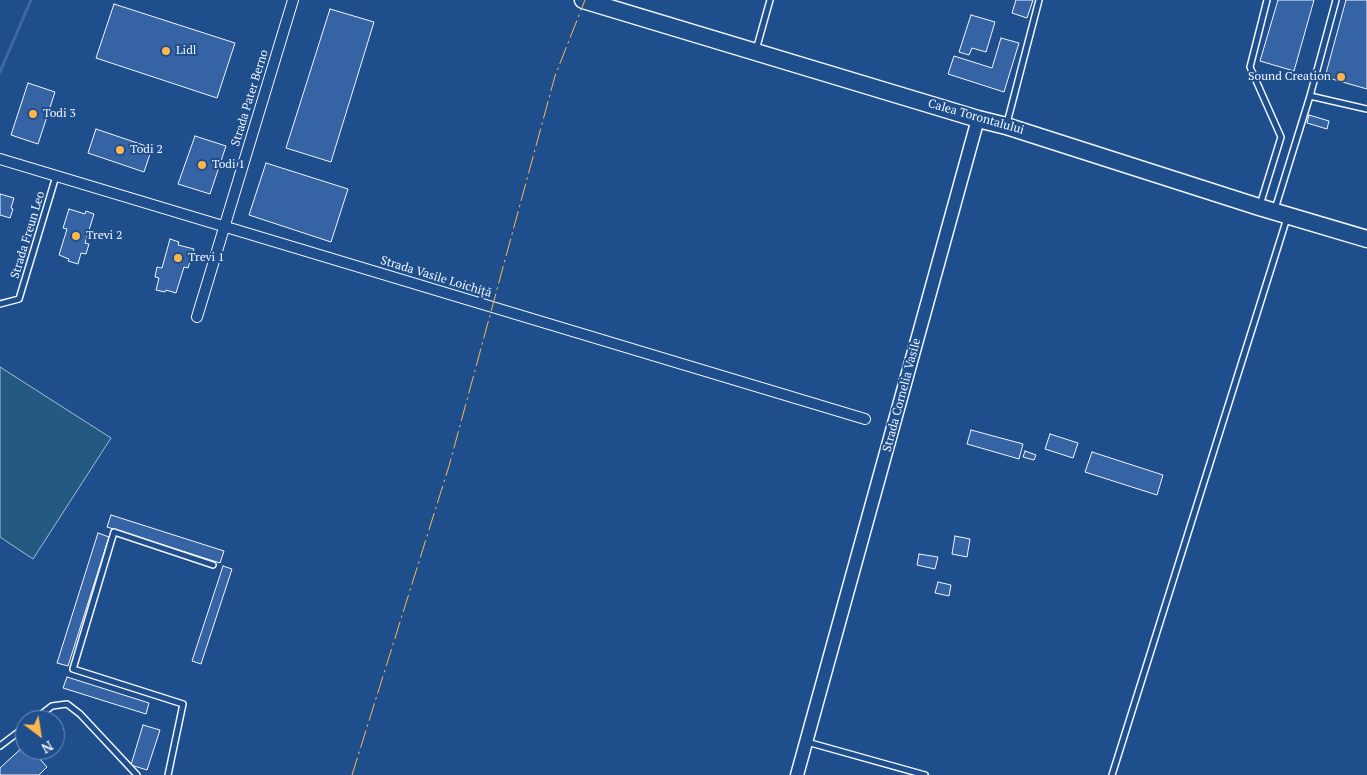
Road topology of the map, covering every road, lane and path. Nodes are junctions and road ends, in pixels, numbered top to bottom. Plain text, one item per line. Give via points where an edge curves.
1 (293, 0) edge
2 (583, 0) edge
3 (770, 0) edge
4 (1040, 0) edge
5 (1267, 0) edge
6 (1336, 0) edge
7 (604, 3) edge
8 (756, 51) junction
9 (1310, 96) junction
10 (1367, 109) edge
11 (978, 119) junction
12 (1006, 126) junction
13 (0, 159) edge
14 (56, 176) junction
15 (1274, 211) junction
16 (224, 227) junction
17 (1367, 239) edge
18 (0, 304) edge
19 (197, 317) dead end
20 (865, 419) dead end
21 (213, 565) dead end
22 (47, 710) edge
23 (15, 735) edge
24 (806, 742) junction
25 (0, 746) edge
26 (137, 775) edge
27 (168, 775) edge
28 (796, 775) edge
29 (925, 775) edge
30 (1112, 775) edge

1 - 16 street, Strada Pater Berno
2 - 7 main road, Calea Torontalului
3 - 8 lane
4 - 12 lane
5 - 15 lane via 1250,66 1282,137
6 - 9 lane
7 - 8 main road, Calea Torontalului
8 - 11 main road, Calea Torontalului
9 - 10 lane
9 - 15 lane
11 - 12 main road, Calea Torontalului
11 - 24 street, Strada Cornelia Vasile
12 - 15 main road, Calea Torontalului
13 - 14 street, Strada Vasile Loichiță
14 - 16 street, Strada Vasile Loichiță
14 - 18 lane, Strada Freun Leo via 19,299
15 - 17 main road, Calea Torontalului
15 - 30 lane
16 - 19 street, Strada Pater Berno
16 - 20 street, Strada Vasile Loichiță
21 - 27 lane via 114,532 73,669 183,704
22 - 26 lane via 67,704
23 - 25 lane
24 - 28 street, Strada Cornelia Vasile
24 - 29 lane

